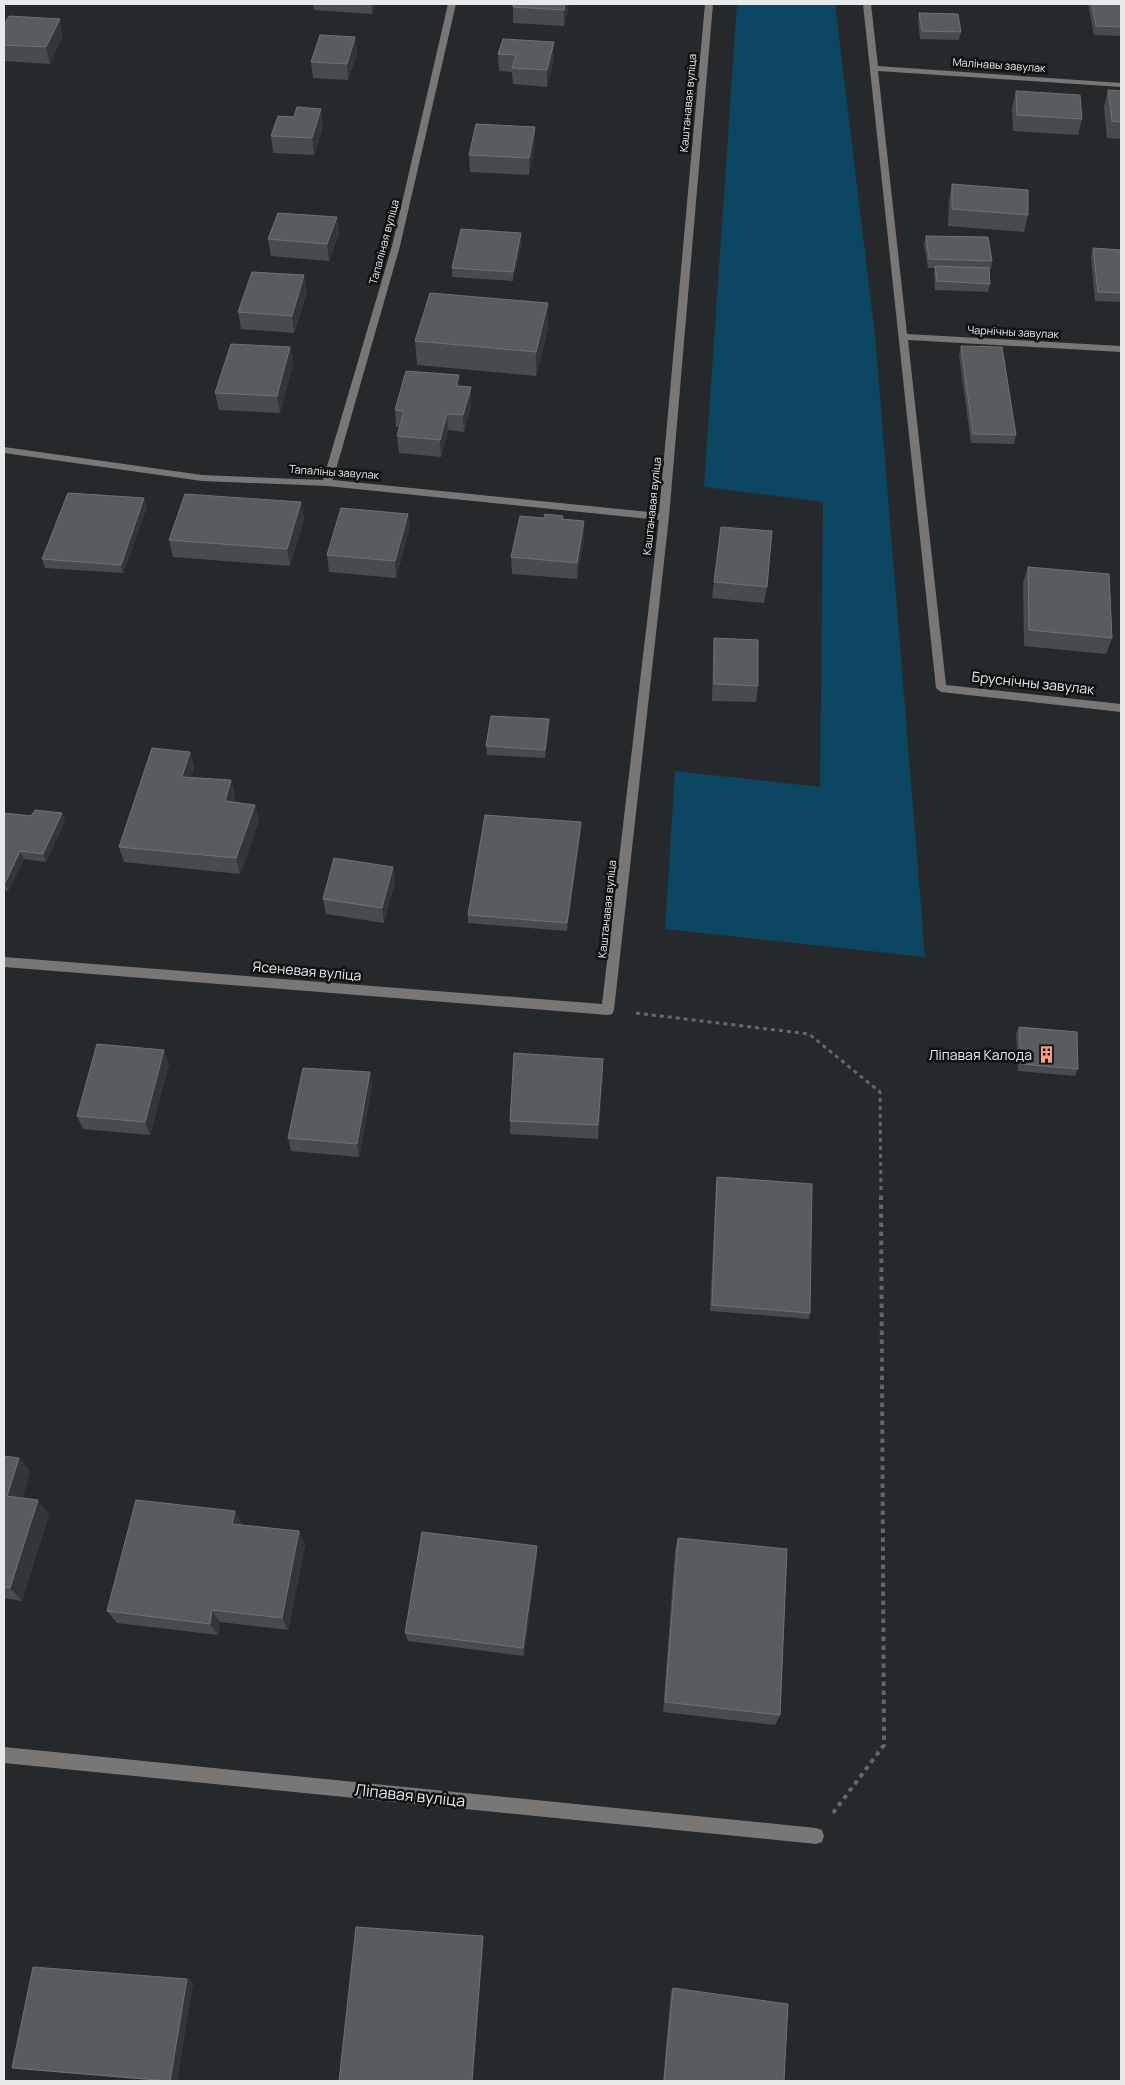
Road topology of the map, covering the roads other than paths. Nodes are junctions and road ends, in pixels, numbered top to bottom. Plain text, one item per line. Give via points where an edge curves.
1 (452, 4) edge
2 (709, 4) edge
3 (867, 4) edge
4 (874, 68) junction
5 (1121, 85) edge
6 (904, 337) junction
7 (1121, 349) edge
8 (4, 450) edge
9 (327, 483) junction
10 (664, 517) junction
11 (1121, 708) edge
12 (4, 962) edge
13 (608, 1010) joint
14 (4, 1755) edge
15 (816, 1836) road end

1 - 9 street, Тапаліная вуліца via 396,246
2 - 10 street, Каштанавая вуліца
3 - 4 street
4 - 5 street, Малінавы завулак
4 - 6 street
6 - 7 street, Чарнічны завулак
6 - 11 street, Бруснічны завулак via 941,688
8 - 9 street, Тапаліны завулак via 202,478
9 - 10 street, Тапаліны завулак
10 - 13 street, Каштанавая вуліца
12 - 13 street, Ясеневая вуліца
14 - 15 street, Ліпавая вуліца

